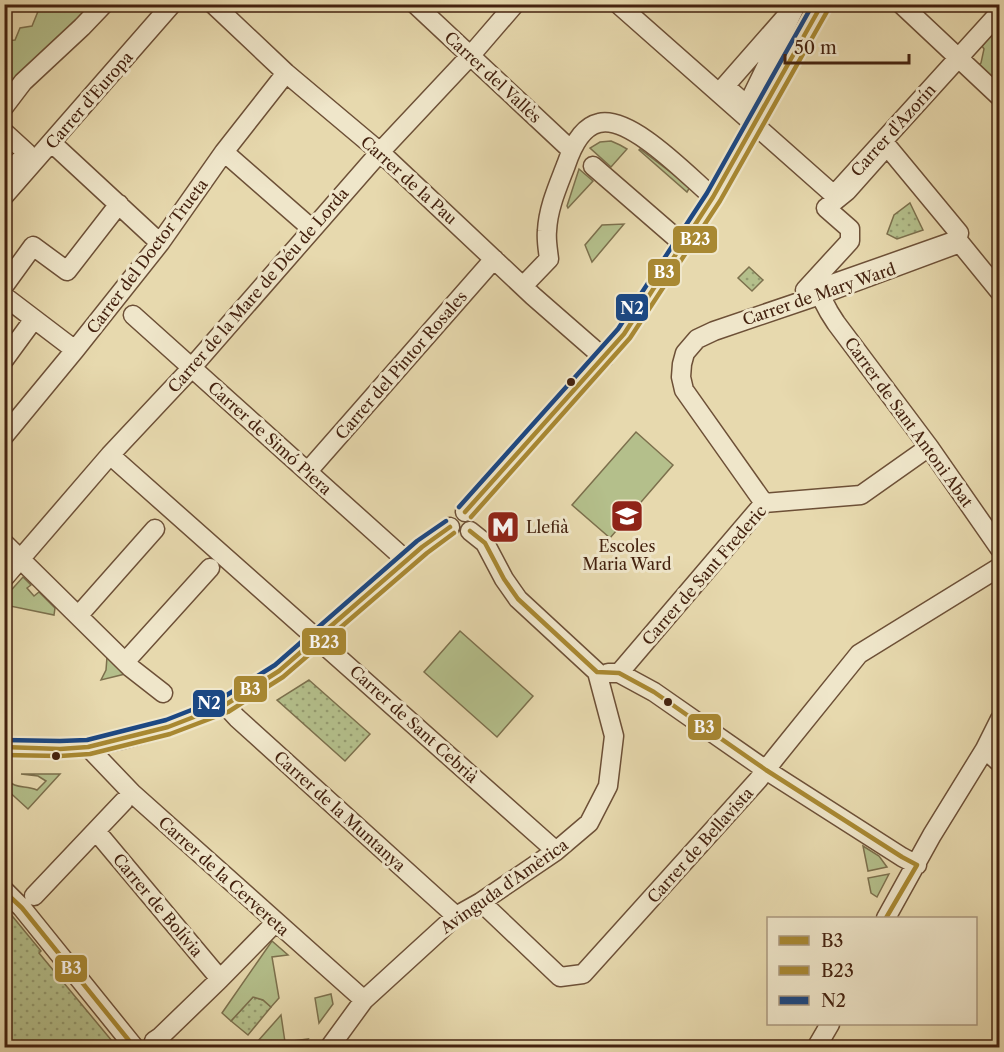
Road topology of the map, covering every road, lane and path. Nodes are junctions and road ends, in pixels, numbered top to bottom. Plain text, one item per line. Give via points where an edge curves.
1 (104, 4) edge
2 (172, 4) edge
3 (213, 4) edge
4 (415, 4) edge
5 (515, 4) edge
6 (618, 4) edge
7 (822, 4) edge
8 (901, 4) edge
9 (999, 12) edge
10 (471, 55) junction
11 (957, 58) junction
12 (286, 73) junction
13 (725, 86) joint
14 (999, 97) edge
15 (4, 106) edge
16 (754, 125) junction
17 (4, 132) edge
18 (52, 143) junction
19 (224, 152) junction
20 (380, 152) junction
21 (881, 154) junction
22 (580, 156) junction
23 (4, 169) edge
24 (4, 196) edge
25 (712, 196) junction
26 (119, 204) junction
27 (312, 228) junction
28 (957, 240) junction
29 (160, 243) junction
30 (683, 244) junction
31 (494, 259) junction
32 (524, 285) junction
33 (4, 286) edge
34 (999, 292) edge
35 (820, 295) junction
36 (4, 296) edge
37 (133, 315) dead end
38 (34, 319) junction
39 (75, 350) junction
40 (604, 358) junction
41 (4, 360) edge
42 (192, 368) junction
43 (4, 436) edge
44 (929, 447) junction
45 (110, 455) junction
46 (308, 471) junction
47 (764, 503) junction
48 (465, 512) junction
49 (450, 527) junction
50 (156, 529) dead end
51 (470, 531) junction
52 (4, 543) edge
53 (999, 549) edge
54 (21, 559) junction
55 (407, 561) junction
56 (999, 567) edge
57 (210, 568) dead end
58 (4, 578) edge
59 (78, 615) junction
60 (318, 638) junction
61 (128, 665) junction
62 (597, 672) junction
63 (619, 673) junction
64 (163, 693) dead end
65 (225, 705) junction
66 (999, 719) edge
67 (4, 747) edge
68 (88, 747) junction
69 (985, 749) junction
70 (999, 763) edge
71 (766, 770) junction
72 (124, 801) dead end
73 (96, 831) junction
74 (556, 851) junction
75 (916, 865) junction
76 (4, 890) edge
77 (34, 897) dead end
78 (481, 902) junction
79 (456, 916) junction
80 (887, 917) edge
81 (270, 928) dead end
82 (220, 979) junction
83 (364, 1000) junction
84 (829, 1025) edge
85 (153, 1041) dead end
86 (135, 1047) edge
87 (329, 1047) edge
88 (816, 1047) edge

1 - 15 street via 23,82
2 - 18 street, Carrer d'Europa
3 - 12 street, Carrer de la Pau
4 - 10 street, Carrer del Vallès
5 - 10 street, Carrer de la Mare de Déu de Lorda
6 - 16 street
7 - 16 street
8 - 11 street
9 - 11 street, Carrer d'Azorín
10 - 20 street, Carrer de la Mare de Déu de Lorda
10 - 22 street, Carrer del Vallès
11 - 14 street
11 - 16 street, Carrer d'Azorín via 834,195
12 - 19 street, Carrer del Doctor Trueta
12 - 20 street, Carrer de la Pau
13 - 13 street via 742,101 749,102 796,5
16 - 25 street
17 - 23 street via 27,153 8,173
18 - 24 street, Carrer d'Europa
18 - 26 street
19 - 27 street
19 - 29 street, Carrer del Doctor Trueta
20 - 27 street, Carrer de la Mare de Déu de Lorda
20 - 31 street, Carrer de la Pau
21 - 21 street via 826,208 850,229 850,241 805,290 815,290 957,240 959,233 887,146
21 - 28 street
22 - 25 street via 585,131 596,123 618,124 644,138
22 - 30 street, Carrer del Vallès
22 - 32 street via 550,208 549,259
25 - 30 street
26 - 29 street
26 - 33 street via 67,271 33,246
27 - 42 street, Carrer de la Mare de Déu de Lorda
28 - 34 street
28 - 35 street, Carrer de Mary Ward
29 - 39 street, Carrer del Doctor Trueta
30 - 40 street
31 - 32 street, Carrer de la Pau
31 - 46 street, Carrer del Pintor Rosales
32 - 40 street, Carrer de la Pau
35 - 44 street, Carrer de Sant Antoni Abat
35 - 47 street, Carrer de Mary Ward via 697,339 681,364 684,390
36 - 38 street
37 - 42 street, Carrer de Simó Piera
38 - 39 street
38 - 41 street
39 - 43 street, Carrer del Doctor Trueta
40 - 48 street
42 - 45 street, Carrer de la Mare de Déu de Lorda
42 - 46 street, Carrer de Simó Piera
44 - 47 street, Carrer de Sant Frederic via 861,495
44 - 53 street, Carrer de Sant Antoni Abat
45 - 54 street, Carrer de la Mare de Déu de Lorda
45 - 60 street, Carrer de Sant Cebrià
46 - 55 street, Carrer de Simó Piera
47 - 63 street, Carrer de Sant Frederic
48 - 49 street via 452,515
48 - 51 street via 473,519
49 - 51 street via 459,535
49 - 55 street
50 - 59 street
51 - 62 street via 485,543 518,599
52 - 54 street
54 - 58 street, Carrer de la Mare de Déu de Lorda
54 - 59 street
55 - 60 street
56 - 71 street, Carrer de Bellavista via 859,654
57 - 61 street
59 - 61 street
60 - 65 street via 279,671
60 - 74 street, Carrer de Sant Cebrià
61 - 64 street
62 - 63 street
62 - 74 street, Avinguda d'Amèrica via 614,736 608,786 589,823
63 - 71 street via 654,692
65 - 68 street via 168,727
65 - 79 street, Carrer de la Muntanya
66 - 69 street
67 - 68 street
68 - 83 street, Carrer de la Cervereta via 132,793
69 - 70 street
69 - 75 street
71 - 75 street
71 - 78 street, Carrer de Bellavista via 583,974 560,977
72 - 73 street
73 - 77 street
73 - 82 street, Carrer de Bolívia
74 - 78 street, Avinguda d'Amèrica
75 - 80 street
76 - 86 street
78 - 79 street, Avinguda d'Amèrica
79 - 83 street, Avinguda d'Amèrica
81 - 82 street
82 - 85 street
83 - 87 street, Avinguda d'Amèrica
84 - 88 street

